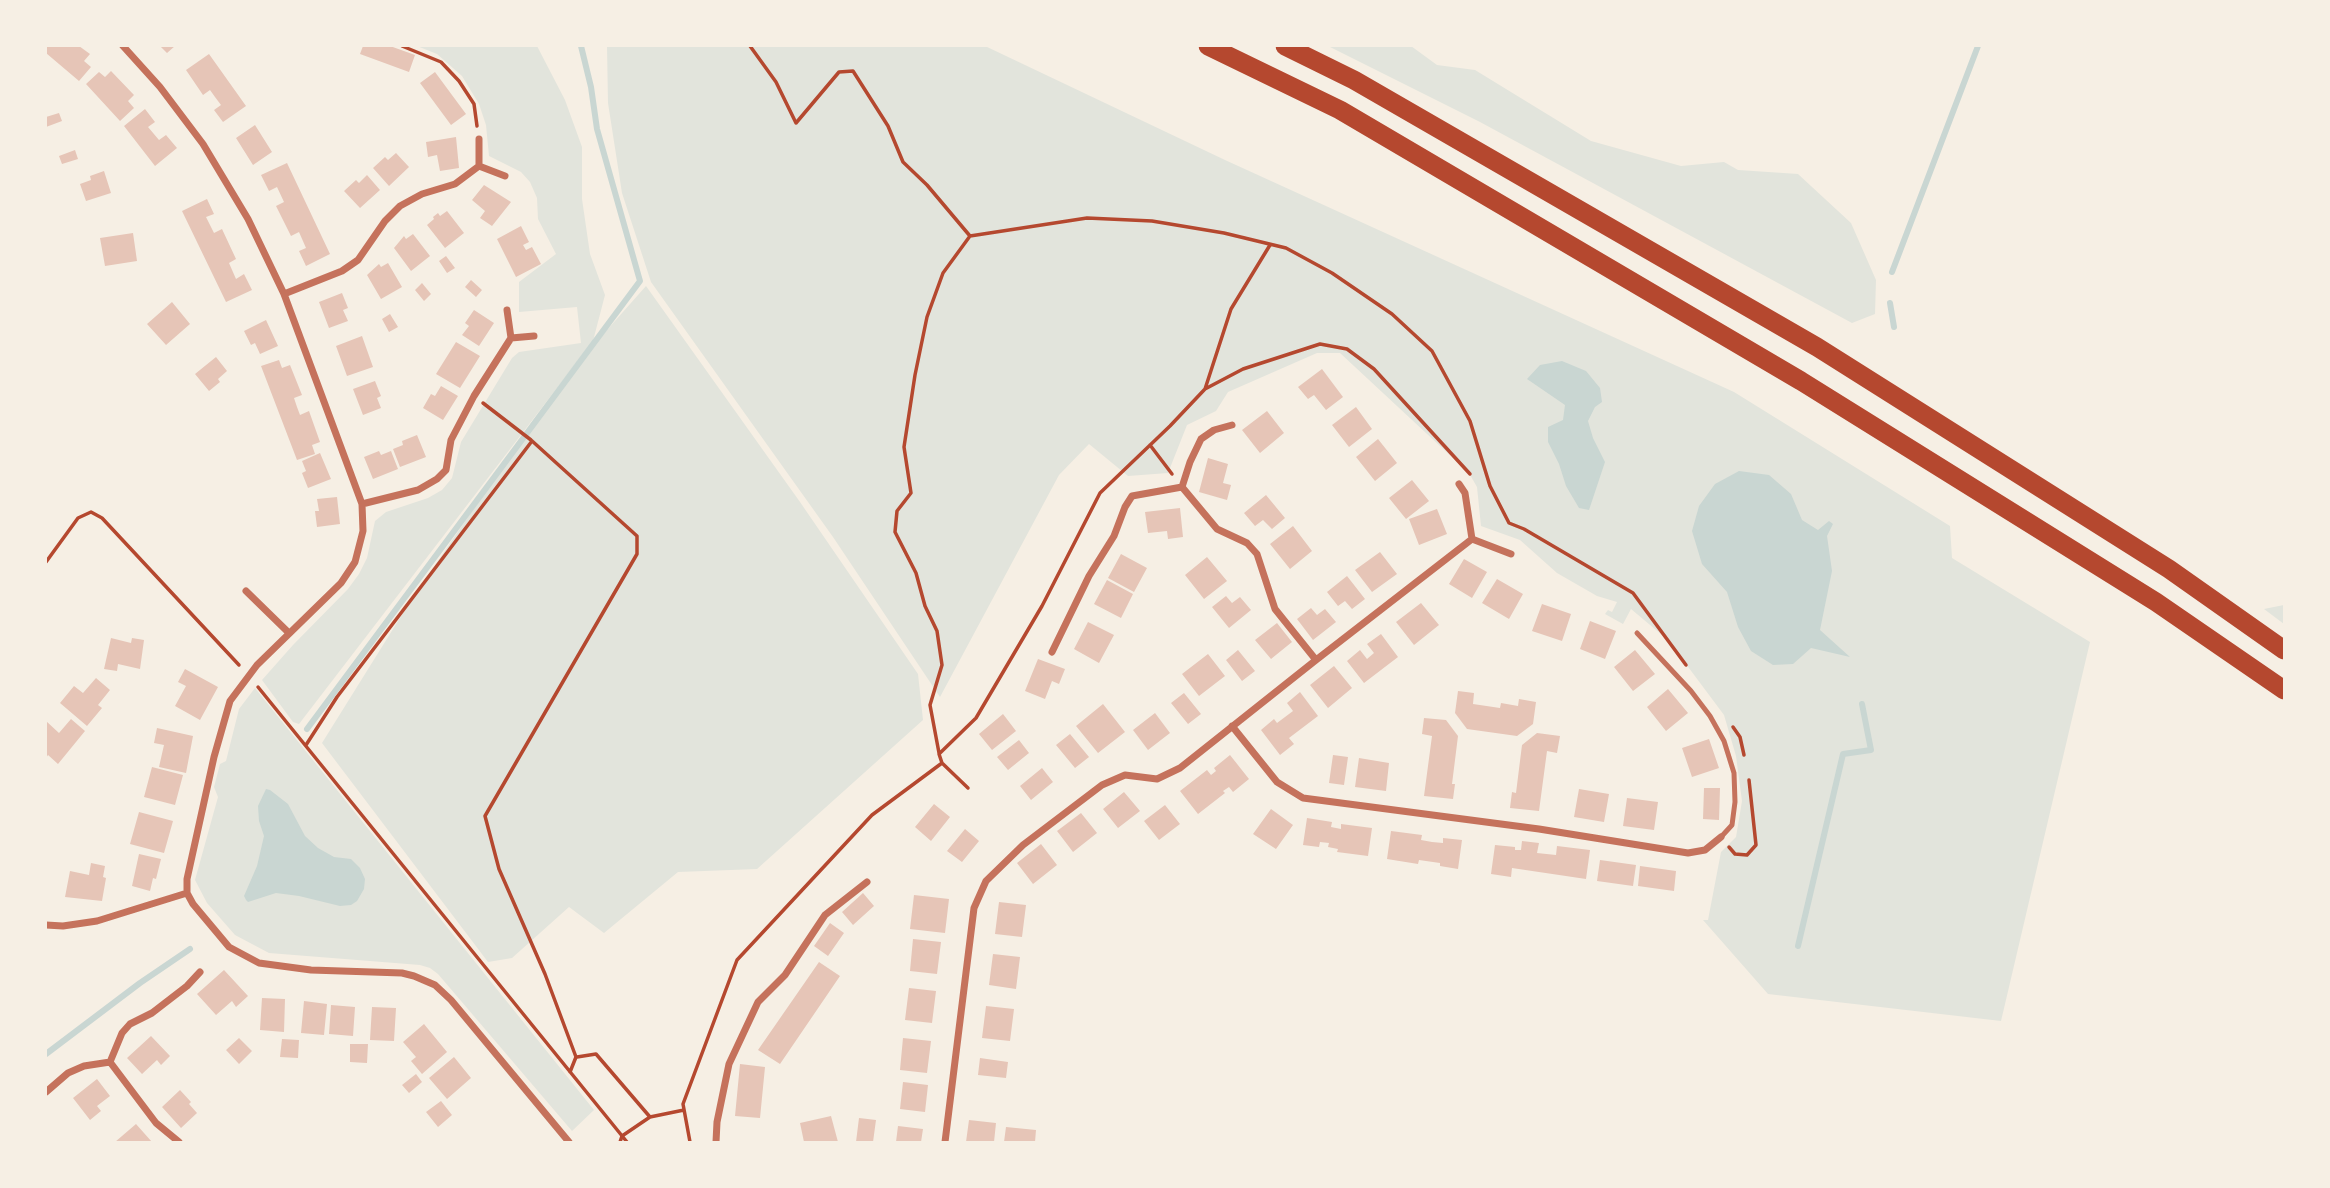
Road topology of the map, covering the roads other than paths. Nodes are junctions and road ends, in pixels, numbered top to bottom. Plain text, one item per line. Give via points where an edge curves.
1 (123, 46) edge
2 (1208, 46) edge
3 (1285, 46) edge
4 (479, 139) road end
5 (479, 166) junction
6 (505, 176) dead end
7 (284, 294) junction
8 (507, 310) dead end
9 (534, 336) dead end
10 (511, 338) junction
11 (1232, 425) dead end
12 (1459, 484) dead end
13 (1182, 487) junction
14 (362, 505) junction
15 (1472, 539) junction
16 (1511, 554) dead end
17 (246, 591) dead end
18 (289, 633) junction
19 (1637, 633) dead end
20 (2284, 650) edge
21 (1052, 652) dead end
22 (1315, 660) junction
23 (2284, 690) edge
24 (1232, 726) junction
25 (1721, 838) joint
26 (867, 882) dead end
27 (187, 893) junction
28 (46, 925) edge
29 (200, 972) dead end
30 (110, 1062) junction
31 (46, 1092) edge
32 (180, 1143) edge
33 (569, 1143) edge
34 (716, 1143) edge
35 (945, 1143) edge

1 - 7 street via 207,151 248,219
2 - 23 highway via 1340,110 1801,381 2156,602
3 - 20 highway via 1353,80 1817,347 2169,569
4 - 5 street
5 - 6 street
5 - 7 street via 455,184 400,206 358,260 342,271
7 - 14 street
8 - 10 street
9 - 10 street
10 - 14 street via 451,440 446,470 438,479 418,490
11 - 13 street via 1201,439
12 - 15 street via 1465,494
13 - 21 street via 1132,496
13 - 22 street via 1217,529 1247,543 1257,554 1275,609
14 - 18 street via 363,531 355,562 341,583
15 - 16 street
15 - 22 street
17 - 18 street
18 - 27 street via 230,701
19 - 25 lane via 1691,691 1724,741 1734,774 1735,802 1732,825
22 - 24 street
24 - 25 street via 1277,782 1303,797 1688,853 1705,850
24 - 35 street via 1180,768 1157,779 1125,775 1102,785 1023,845 986,881 974,908
26 - 34 street via 825,915 785,975 758,1002 729,1064
27 - 28 street via 97,921
27 - 33 street via 229,947 259,963 402,973 435,985
29 - 30 street via 152,1013 130,1024
30 - 31 street via 68,1073
30 - 32 street via 156,1123

